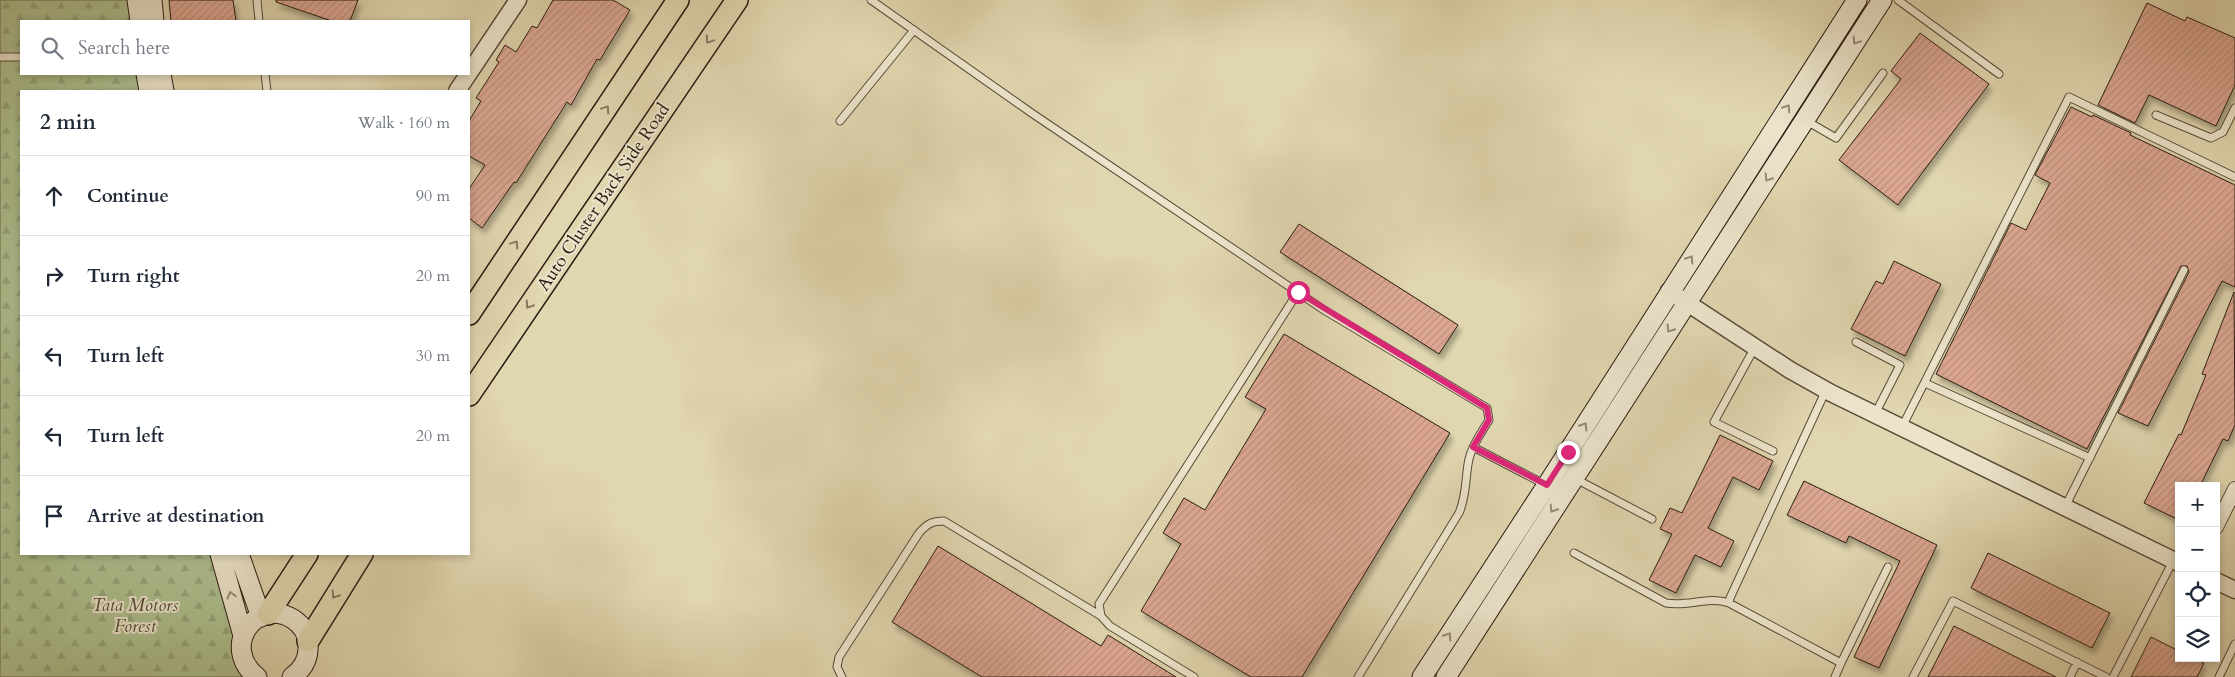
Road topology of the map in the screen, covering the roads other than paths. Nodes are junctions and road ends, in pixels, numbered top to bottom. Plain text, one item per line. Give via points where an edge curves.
1 (137, 0) edge
2 (152, 0) edge
3 (257, 0) edge
4 (518, 0) edge
5 (678, 0) edge
6 (737, 0) edge
7 (871, 0) edge
8 (1857, 0) edge
9 (1882, 0) edge
10 (1898, 0) edge
11 (140, 20) edge
12 (154, 20) edge
13 (260, 20) edge
14 (914, 30) junction
15 (0, 57) edge
16 (20, 57) edge
17 (470, 72) edge
18 (1883, 73) dead end
19 (1999, 74) dead end
20 (146, 75) edge
21 (162, 75) edge
22 (265, 75) edge
23 (468, 75) edge
24 (149, 90) edge
25 (164, 90) edge
26 (267, 90) edge
27 (458, 90) edge
28 (2235, 108) edge
29 (2156, 115) dead end
30 (1805, 120) junction
31 (840, 121) dead end
32 (2235, 177) edge
33 (2184, 270) dead end
34 (1669, 291) junction
35 (1298, 292) junction
36 (1687, 303) junction
37 (470, 312) edge
38 (1856, 342) dead end
39 (1755, 347) junction
40 (1925, 383) junction
41 (1826, 390) junction
42 (470, 394) edge
43 (1875, 414) junction
44 (1902, 428) junction
45 (1473, 447) junction
46 (1773, 450) dead end
47 (1568, 452) junction
48 (2090, 458) junction
49 (1579, 470) junction
50 (1547, 485) junction
51 (2235, 489) edge
52 (2065, 507) junction
53 (1652, 519) dead end
54 (2220, 519) edge
55 (1574, 553) dead end
56 (220, 555) edge
57 (239, 555) edge
58 (306, 555) edge
59 (361, 555) edge
60 (2175, 562) edge
61 (2175, 564) edge
62 (1888, 567) dead end
63 (2220, 583) edge
64 (2235, 590) edge
65 (1729, 603) junction
66 (264, 615) junction
67 (1101, 616) junction
68 (243, 636) junction
69 (308, 641) junction
70 (2235, 644) edge
71 (2077, 662) junction
72 (1841, 663) junction
73 (306, 670) edge
74 (257, 677) edge
75 (292, 677) edge
76 (842, 677) edge
77 (1194, 677) edge
78 (1358, 677) edge
79 (1422, 677) edge
80 (1446, 677) edge
81 (1834, 677) edge
82 (1913, 677) edge
83 (2070, 677) edge
84 (2106, 677) edge
85 (2113, 677) edge
86 (2219, 677) edge

1 - 11 main road
2 - 12 main road
3 - 13 lane
4 - 17 street
37 -> 5 main road
6 -> 42 main road, Auto Cluster Back Side Road
7 - 14 lane
34 -> 8 main road
9 -> 30 main road
10 - 19 lane
14 - 31 lane
14 - 35 lane
15 - 16 lane
18 - 30 lane via 1836,138
20 - 24 main road
21 - 25 main road
22 - 26 lane
23 - 27 street
28 - 29 lane via 2223,132 2211,138
30 -> 36 main road
32 - 40 lane via 2069,97
33 - 48 lane
34 - 36 street
47 -> 34 main road
35 - 45 lane via 1487,408 1489,420
35 - 67 lane via 1099,604
36 - 39 street
36 -> 49 main road
38 - 43 lane via 1900,364
39 - 41 street
39 - 46 lane via 1714,422
40 - 44 lane
40 - 48 lane
41 - 43 street
41 - 65 lane
43 - 44 street
44 - 52 street
45 - 50 lane
45 - 78 lane via 1459,513
47 - 49 main road
47 - 50 main road
48 - 52 lane
49 - 53 lane
49 -> 80 main road
79 -> 50 main road
51 - 54 street
52 - 60 street
55 - 65 lane via 1666,603 1716,600
68 -> 56 main road
57 - 66 main road
58 - 66 main road
59 -> 69 main road
61 - 85 lane
62 - 72 lane
63 - 64 street
65 - 72 lane
66 - 68 main road via 251,624
66 - 69 main road via 288,616 304,630
67 - 76 lane via 944,521 934,521 920,533 839,657 837,667
67 - 77 lane via 1110,626
68 - 74 main road via 240,650 243,661
69 - 73 main road
70 - 86 lane
71 - 82 lane via 1953,601
71 - 83 lane
71 - 84 lane
72 - 81 lane
73 - 75 main road

